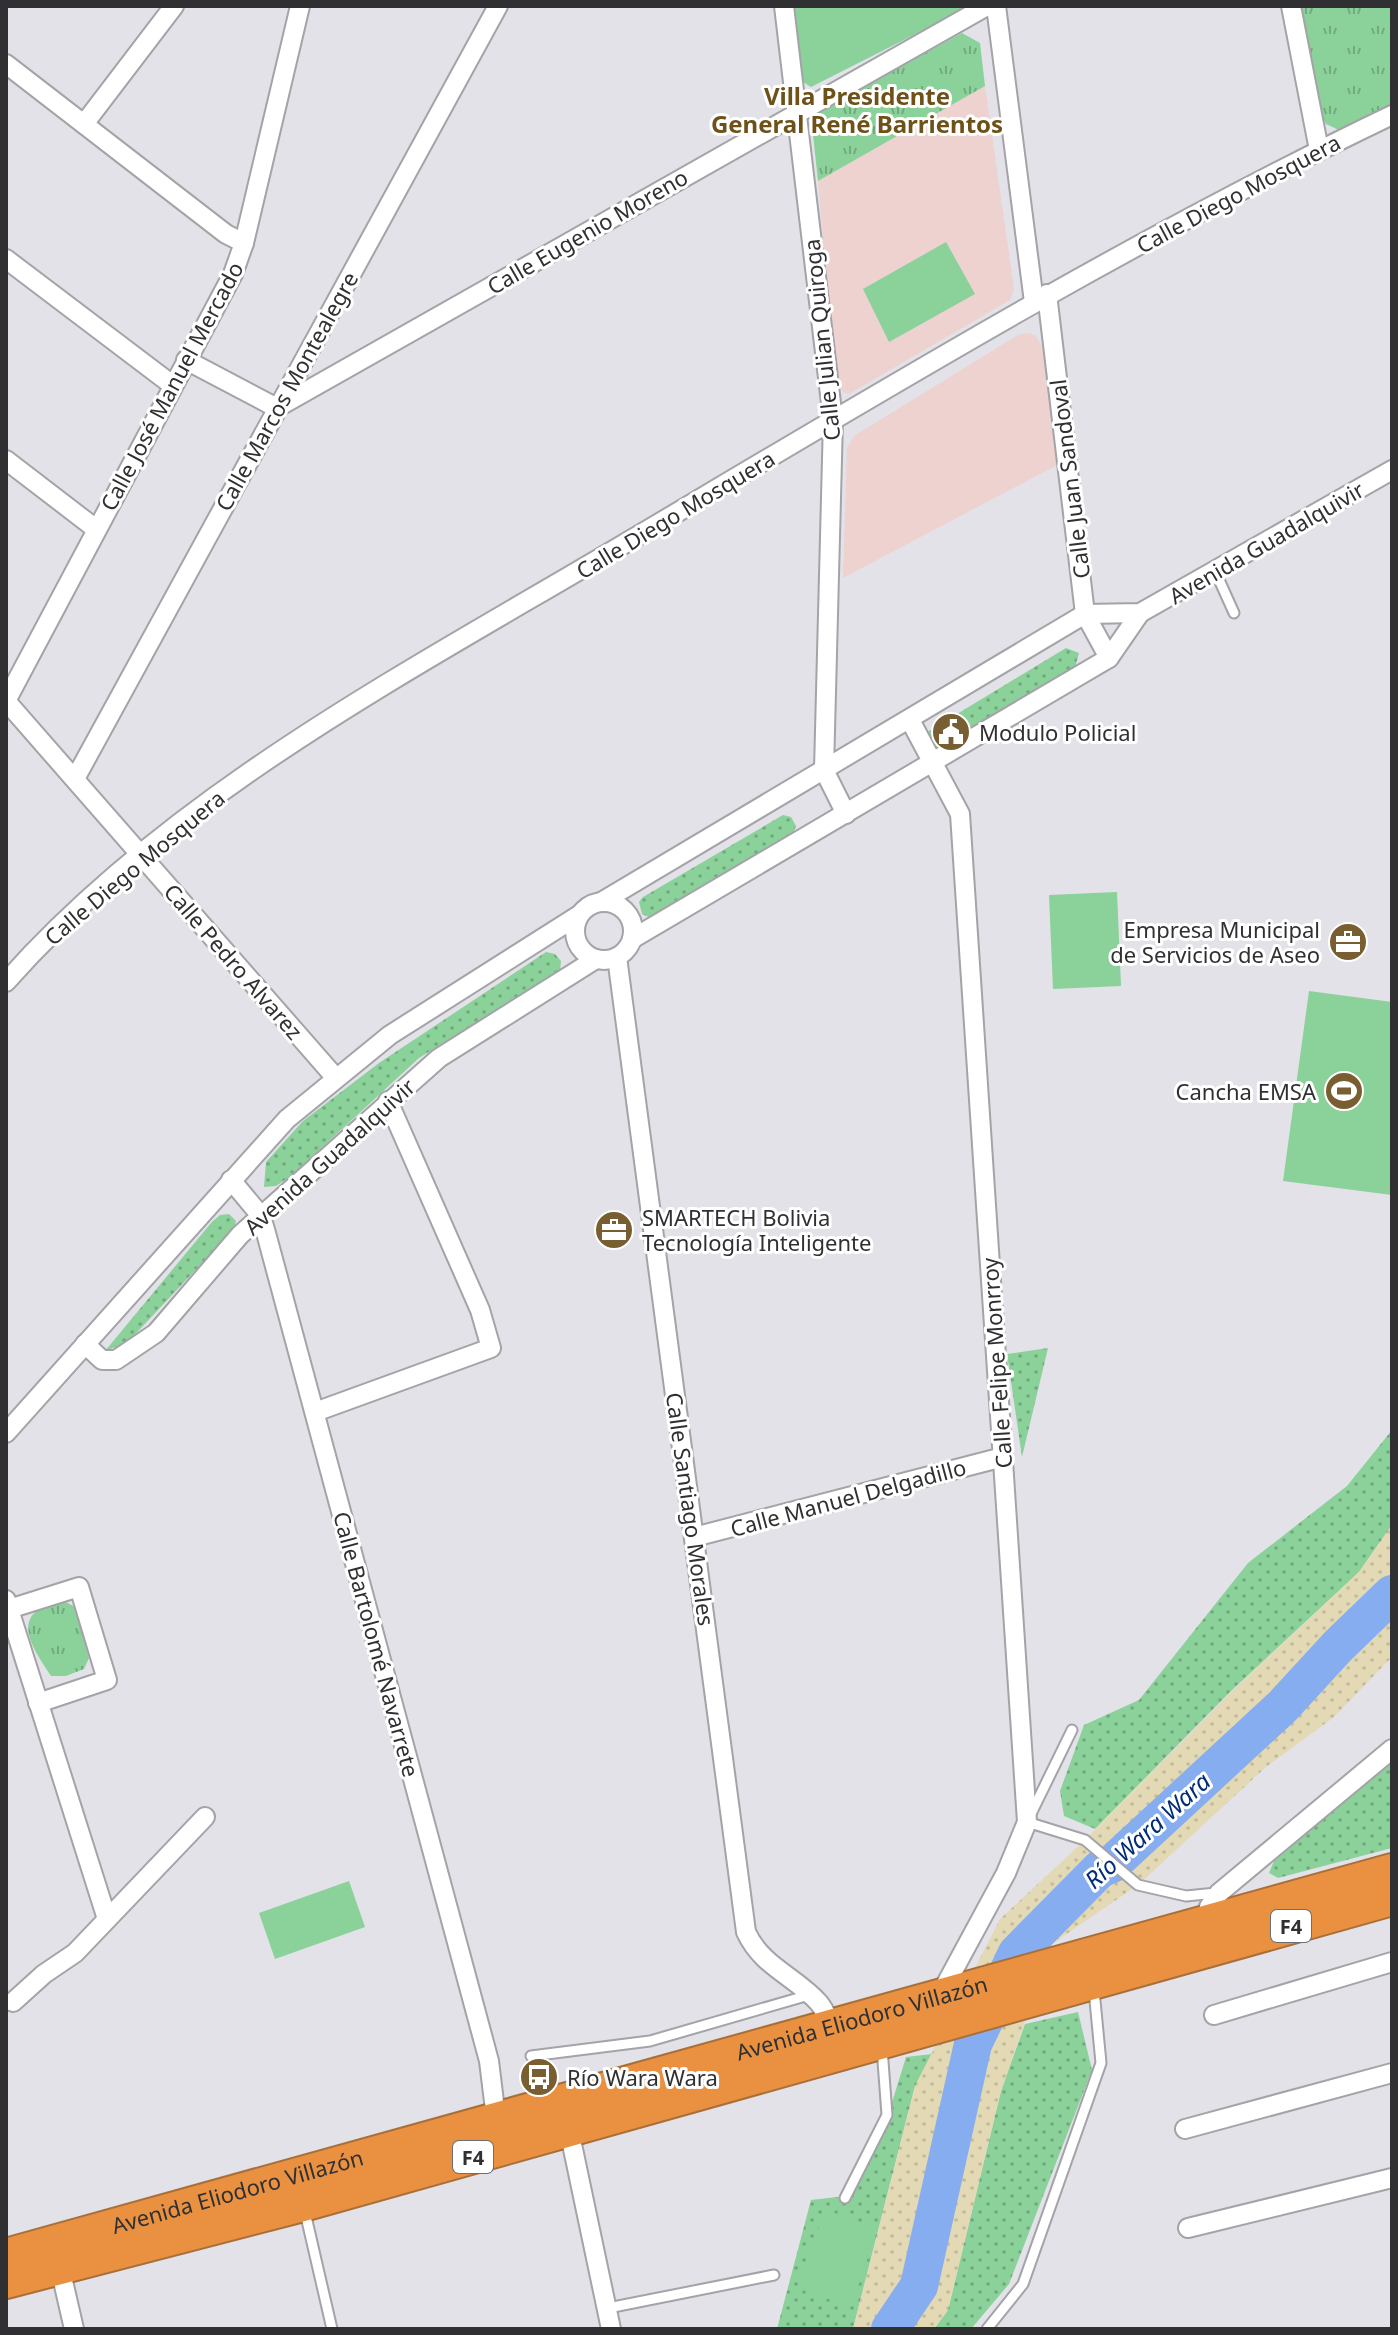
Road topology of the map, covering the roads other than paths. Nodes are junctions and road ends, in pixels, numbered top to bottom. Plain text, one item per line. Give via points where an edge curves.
1 (174, 6) edge
2 (300, 6) edge
3 (498, 6) edge
4 (784, 6) edge
5 (987, 6) edge
6 (996, 6) edge
7 (1291, 6) edge
8 (6, 64) edge
9 (797, 111) junction
10 (1392, 115) edge
11 (84, 124) junction
12 (1319, 150) junction
13 (244, 243) junction
14 (6, 259) edge
15 (1040, 298) junction
16 (186, 360) junction
17 (171, 384) junction
18 (277, 408) junction
19 (833, 420) junction
20 (6, 460) edge
21 (1392, 470) edge
22 (96, 529) junction
23 (1216, 573) junction
24 (1140, 613) junction
25 (1234, 613) dead end
26 (1085, 614) junction
27 (6, 658) edge
28 (1109, 658) junction
29 (21, 670) junction
30 (6, 701) edge
31 (910, 720) junction
32 (934, 763) junction
33 (824, 770) junction
34 (76, 777) junction
35 (846, 814) junction
36 (142, 855) junction
37 (603, 901) junction
38 (579, 915) junction
39 (632, 939) junction
40 (617, 957) junction
41 (596, 959) junction
42 (6, 982) edge
43 (335, 1077) junction
44 (388, 1101) junction
45 (231, 1180) junction
46 (261, 1216) junction
47 (85, 1344) junction
48 (315, 1412) junction
49 (6, 1433) edge
50 (1003, 1457) junction
51 (694, 1537) junction
52 (8, 1605) edge
53 (38, 1703) junction
54 (1072, 1730) dead end
55 (1392, 1749) edge
56 (205, 1817) dead end
57 (1027, 1822) junction
58 (1392, 1870) edge
59 (1392, 1899) edge
60 (1213, 1907) junction
61 (107, 1919) junction
62 (1392, 1962) edge
63 (1051, 1980) junction
64 (1093, 1982) junction
65 (809, 1995) junction
66 (13, 2002) dead end
67 (943, 2005) junction
68 (1214, 2015) dead end
69 (832, 2026) junction
70 (881, 2041) junction
71 (531, 2056) dead end
72 (1392, 2073) edge
73 (496, 2118) junction
74 (1185, 2129) dead end
75 (569, 2130) junction
76 (1392, 2178) edge
77 (845, 2198) dead end
78 (303, 2205) junction
79 (1188, 2228) dead end
80 (6, 2255) edge
81 (60, 2268) junction
82 (774, 2275) dead end
83 (6, 2282) edge
84 (608, 2308) junction
85 (74, 2329) edge
86 (332, 2329) edge
87 (611, 2329) edge
88 (987, 2329) edge

1 - 11 street
2 - 13 street, Calle José Manuel Mercado
3 - 18 street, Calle Marcos Montealegre
4 - 9 street, Calle Julian Quiroga
5 - 9 street, Calle Eugenio Moreno
6 - 15 street, Calle Juan Sandoval
7 - 12 street
8 - 11 street
9 - 18 street, Calle Eugenio Moreno
9 - 19 street, Calle Julian Quiroga
10 - 12 street, Calle Diego Mosquera
11 - 13 street
12 - 15 street, Calle Diego Mosquera
13 - 16 street, Calle José Manuel Mercado
14 - 17 street
15 - 19 street, Calle Diego Mosquera
15 - 26 street, Calle Juan Sandoval
16 - 17 street, Calle José Manuel Mercado
16 - 18 street
17 - 22 street, Calle José Manuel Mercado
18 - 34 street, Calle Marcos Montealegre
19 - 33 street, Calle Julian Quiroga
19 - 36 street, Calle Diego Mosquera via 276,751
20 - 22 street
21 - 23 street, Avenida Guadalquivir
22 - 29 street, Calle José Manuel Mercado
23 - 24 street, Avenida Guadalquivir
23 - 25 lane
24 - 26 street, Avenida Guadalquivir
24 - 28 street, Avenida Guadalquivir
26 - 28 street, Calle Juan Sandoval
26 - 31 street
27 - 29 street
28 - 32 street, Avenida Guadalquivir
29 - 30 street, Calle José Manuel Mercado
30 - 34 street, Calle Pedro Alvarez
31 - 32 street, Calle Felipe Monrroy
31 - 33 street
32 - 35 street, Avenida Guadalquivir
32 - 50 street, Calle Felipe Monrroy via 960,814
33 - 35 street, Calle Julian Quiroga
33 - 37 street
34 - 36 street, Calle Pedro Alvarez
35 - 39 street, Avenida Guadalquivir
36 - 42 street, Calle Diego Mosquera
36 - 43 street, Calle Pedro Alvarez
37 - 38 street
37 - 39 street via 627,913
38 - 41 street via 576,942
38 - 43 street, Avenida Guadalquivir via 390,1035
39 - 40 street
40 - 41 street
40 - 51 street, Calle Santiago Morales
41 - 44 street, Avenida Guadalquivir via 439,1058
43 - 45 street, Avenida Guadalquivir
44 - 46 street, Avenida Guadalquivir
44 - 48 street via 480,1310 491,1348
45 - 46 street, Calle Bartolomé Navarrete
45 - 47 street, Avenida Guadalquivir
46 - 47 street, Avenida Guadalquivir via 156,1333 116,1360 102,1360
46 - 48 street, Calle Bartolomé Navarrete
47 - 49 street, Avenida Guadalquivir
48 - 73 street, Calle Bartolomé Navarrete via 489,2061
50 - 51 street, Calle Manuel Delgadillo
50 - 57 street, Calle Felipe Monrroy
51 - 65 street, Calle Santiago Morales via 746,1932 766,1962
52 - 53 street
52 - 53 street via 79,1587 107,1680
53 - 61 street
54 - 57 lane
55 - 60 street
56 - 61 street
57 - 60 lane via 1085,1840 1138,1885
57 - 67 street, Calle Felipe Monrroy
58 - 60 highway, Avenida Eliodoro Villazón / F4
59 - 64 highway, Avenida Eliodoro Villazón / F4
60 - 63 highway, Avenida Eliodoro Villazón / F4
61 - 66 street via 75,1953
62 - 68 street
63 - 64 highway, Avenida Eliodoro Villazón / F4
63 - 67 highway, Avenida Eliodoro Villazón / F4
64 - 88 lane via 1101,2063 1023,2284
65 - 69 street, Calle Santiago Morales
65 - 71 lane via 650,2041
67 - 69 highway, Avenida Eliodoro Villazón / F4
67 - 70 highway, Avenida Eliodoro Villazón / F4
69 - 73 highway, Avenida Eliodoro Villazón / F4
70 - 75 highway, Avenida Eliodoro Villazón / F4
70 - 77 lane via 887,2115
72 - 74 street
73 - 80 highway, Avenida Eliodoro Villazón / F4
75 - 78 highway, Avenida Eliodoro Villazón / F4
75 - 84 street
76 - 79 street
78 - 81 highway, Avenida Eliodoro Villazón / F4
78 - 86 lane
81 - 83 highway, Avenida Eliodoro Villazón / F4
81 - 85 street
82 - 84 lane
84 - 87 street

